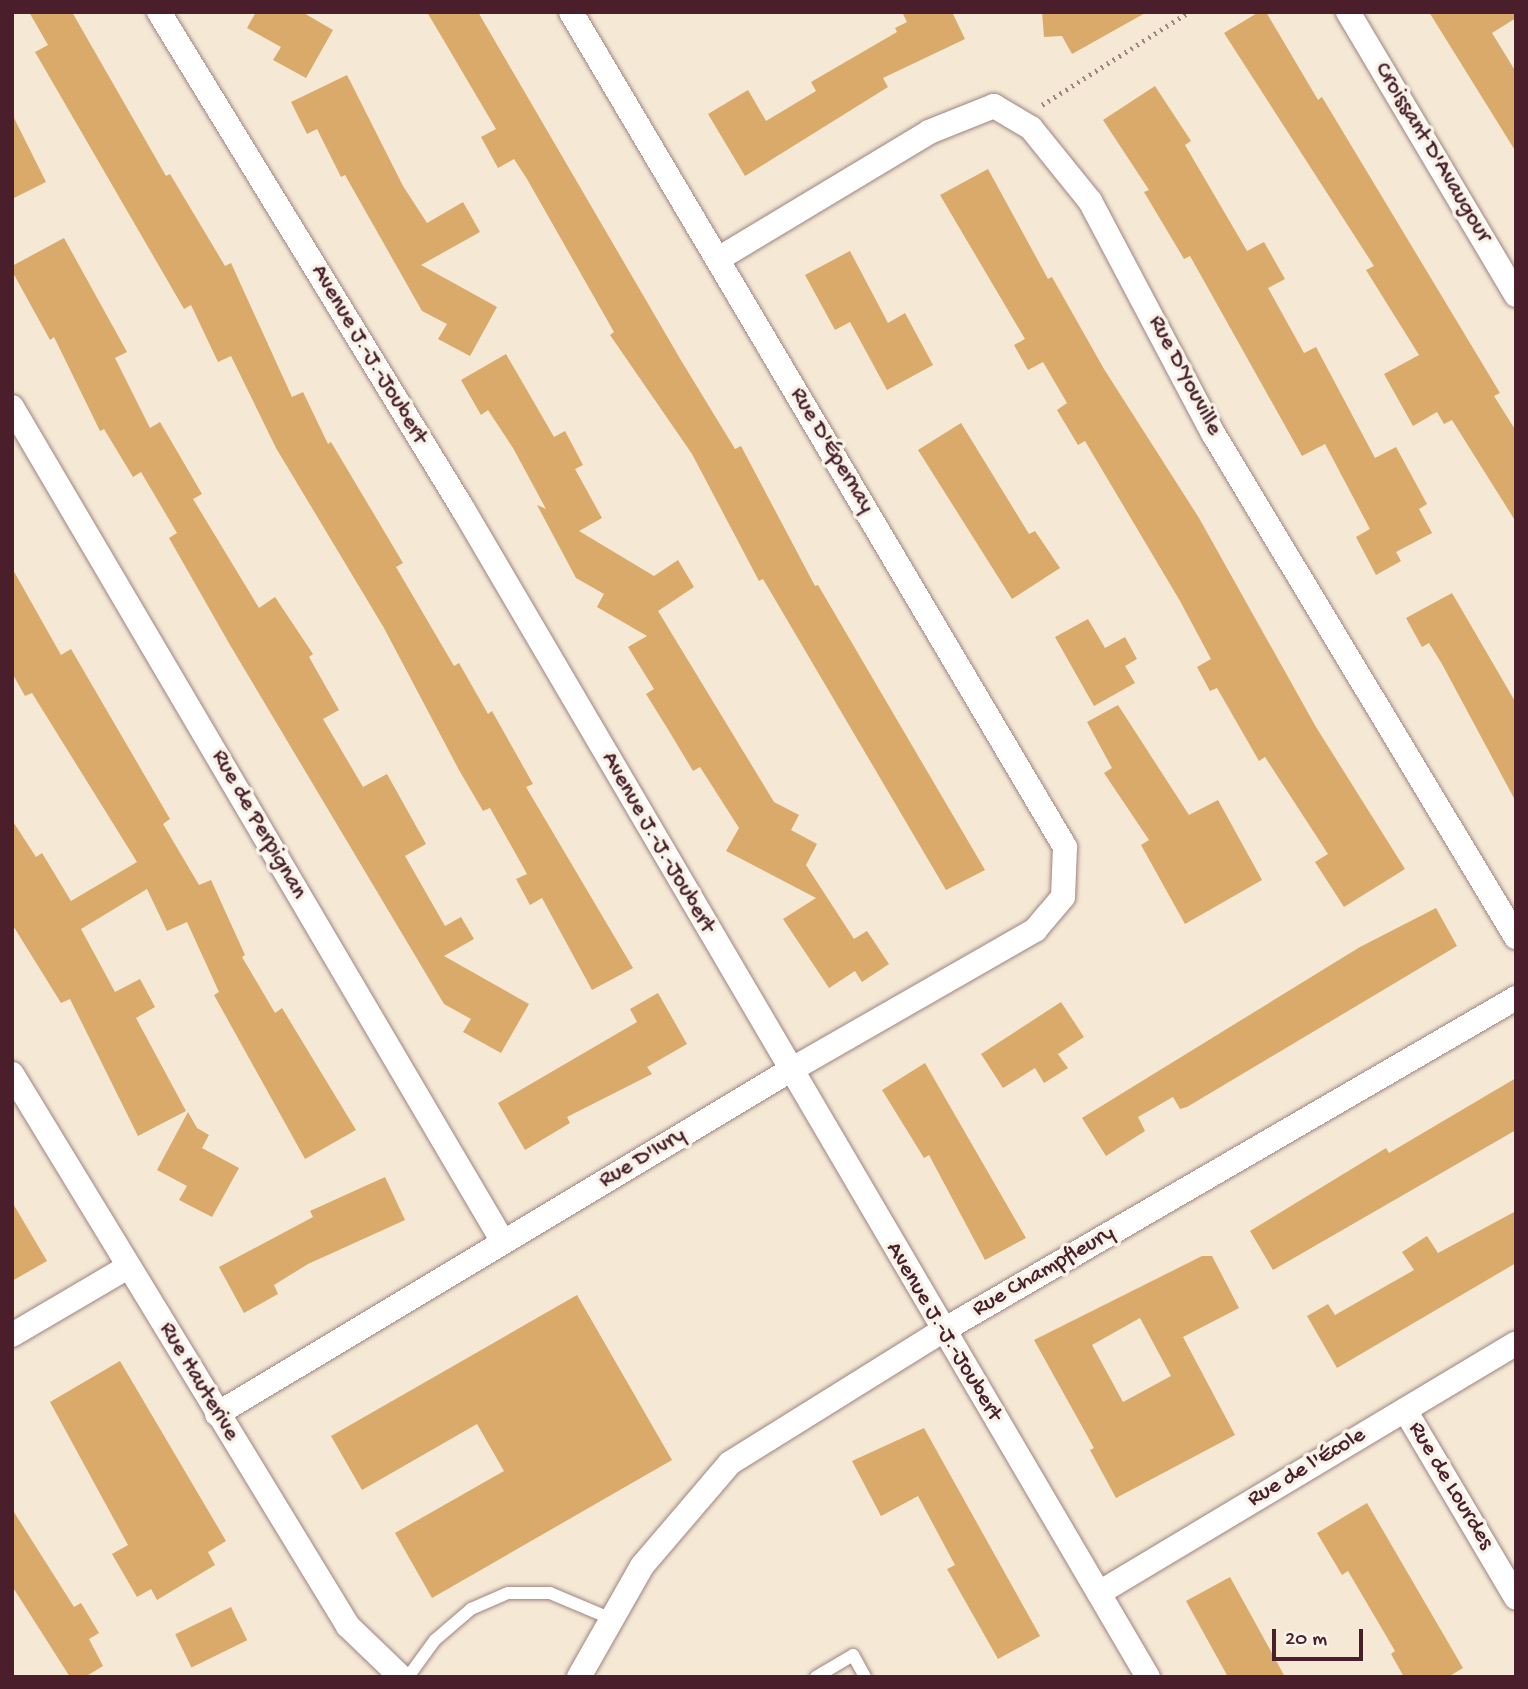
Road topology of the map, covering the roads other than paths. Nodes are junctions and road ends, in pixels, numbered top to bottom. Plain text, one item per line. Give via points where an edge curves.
1 (159, 12) edge
2 (571, 12) edge
3 (1348, 12) edge
4 (718, 259) junction
5 (1516, 295) edge
6 (12, 407) edge
7 (1063, 897) joint
8 (1516, 937) edge
9 (1516, 998) edge
10 (789, 1071) junction
11 (12, 1074) edge
12 (503, 1242) junction
13 (128, 1267) junction
14 (942, 1331) junction
15 (12, 1335) edge
16 (1516, 1343) edge
17 (1405, 1410) junction
18 (217, 1415) junction
19 (1099, 1593) junction
20 (1516, 1598) edge
21 (612, 1619) junction
22 (401, 1677) edge
23 (408, 1677) edge
24 (579, 1677) edge
25 (817, 1677) edge
26 (865, 1677) edge
27 (1148, 1677) edge

1 - 10 street, Avenue J.-J.-Joubert via 463,509
2 - 4 street, Rue D'Épernay
3 - 5 street, Croissant D'Avaugour
4 - 7 street, Rue D'Épernay via 1065,847
4 - 8 street, Rue D'Youville via 942,127 994,106 1031,128 1090,201 1214,435
6 - 12 street, Rue de Perpignan
7 - 10 street, Rue D'Ivry via 1035,930
9 - 14 street, Rue Champfleury
10 - 12 street, Rue D'Ivry
10 - 14 street, Avenue J.-J.-Joubert
11 - 13 street, Rue Hauterive
12 - 18 street, Rue D'Ivry
13 - 15 street
13 - 18 street, Rue Hauterive
14 - 19 street, Avenue J.-J.-Joubert
14 - 21 street, Rue Champfleury via 730,1463 642,1566
16 - 17 street, Rue de l'École
17 - 19 street, Rue de l'École
17 - 20 street, Rue de Lourdes
18 - 22 street, Rue Hauterive via 348,1626
19 - 27 street, Avenue J.-J.-Joubert
21 - 23 lane via 550,1593 508,1593 471,1609 435,1640
21 - 24 street, Rue Champfleury
25 - 26 lane via 853,1655

